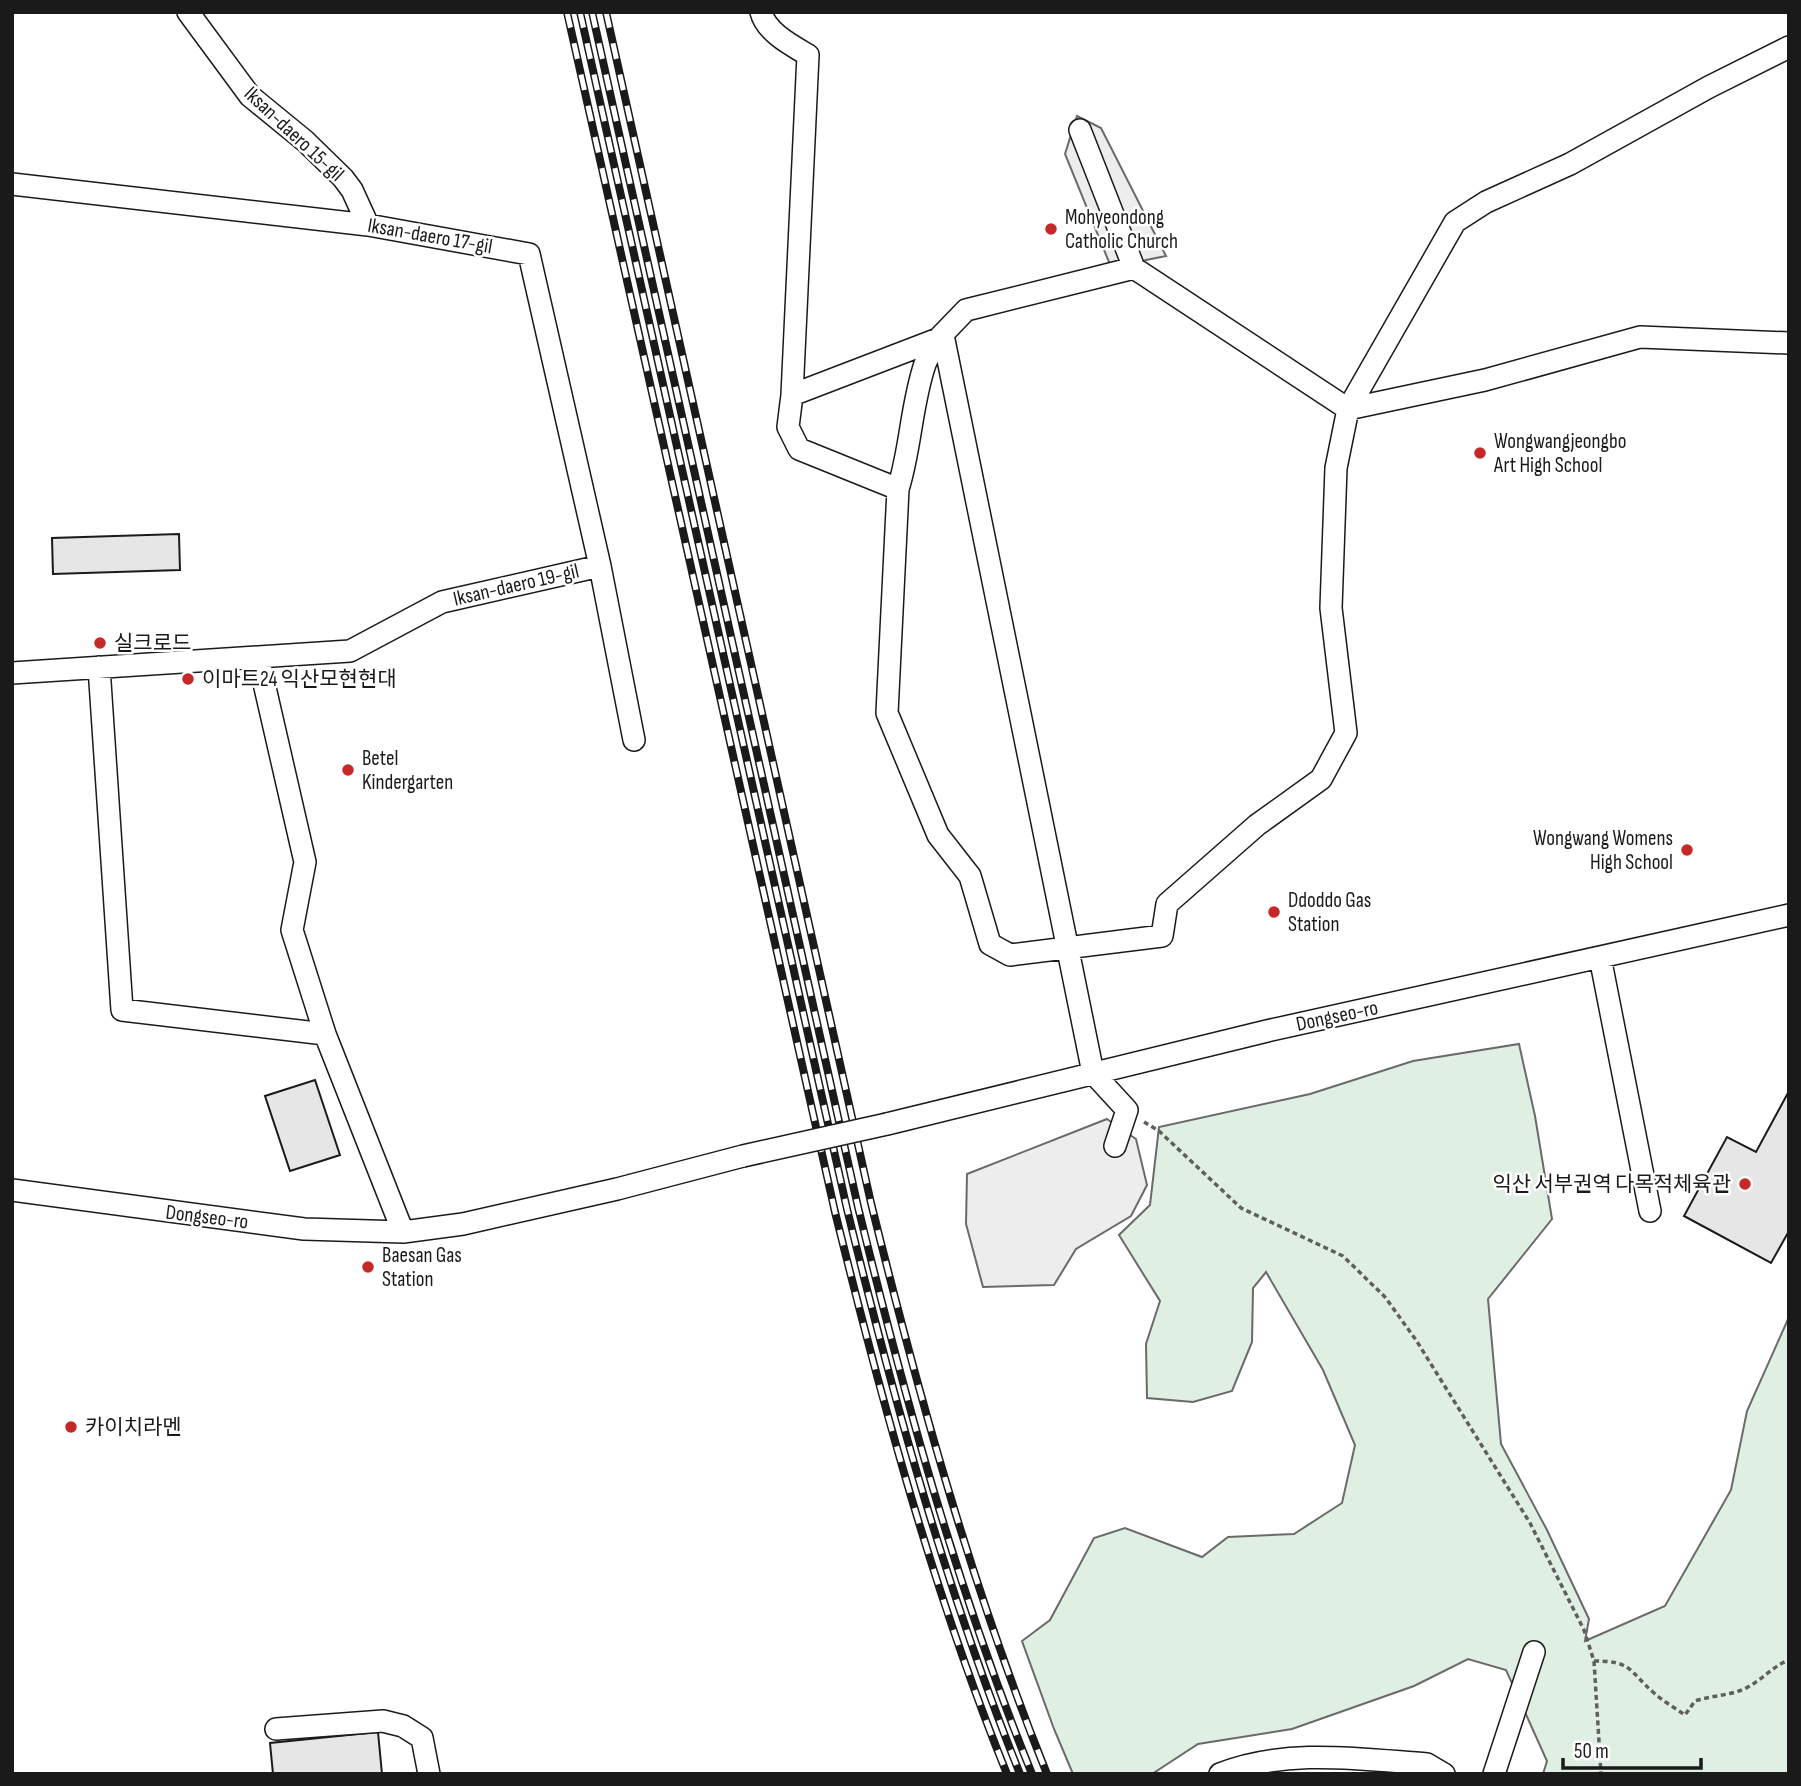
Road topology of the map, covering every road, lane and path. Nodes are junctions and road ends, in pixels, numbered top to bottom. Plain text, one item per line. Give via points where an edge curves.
1 (188, 12) edge
2 (761, 12) edge
3 (1789, 47) edge
4 (1080, 130) dead end
5 (12, 184) edge
6 (369, 225) junction
7 (1133, 268) junction
8 (940, 337) junction
9 (1789, 343) edge
10 (792, 395) junction
11 (1348, 410) junction
12 (898, 489) junction
13 (600, 566) junction
14 (258, 657) junction
15 (99, 667) junction
16 (12, 673) edge
17 (634, 740) dead end
18 (1789, 915) edge
19 (1068, 948) junction
20 (1600, 957) junction
21 (325, 1034) junction
22 (1093, 1073) junction
23 (1126, 1113) junction
24 (1115, 1146) dead end
25 (12, 1181) edge
26 (12, 1190) edge
27 (38, 1195) junction
28 (12, 1201) edge
29 (1650, 1211) dead end
30 (403, 1232) junction
31 (1534, 1652) dead end
32 (1789, 1660) edge
33 (1594, 1661) junction
34 (276, 1729) dead end
35 (429, 1774) edge
36 (1220, 1774) edge
37 (1444, 1774) edge
38 (1494, 1774) edge
39 (1601, 1774) edge

1 - 6 street, Iksan-daero 15-gil via 250,96 344,178
2 - 10 street via 779,37 808,55
3 - 11 street via 1455,222
4 - 7 street
5 - 6 street, Iksan-daero 17-gil
6 - 13 street, Iksan-daero 17-gil via 529,254
7 - 8 street via 966,310
7 - 11 street
8 - 10 street
8 - 12 street via 926,363
8 - 19 street
9 - 11 street via 1640,337 1485,380
10 - 12 street via 788,427 799,449
11 - 19 street via 1336,468 1331,608 1346,733 1321,779 1257,825 1167,904 1162,936
12 - 19 street via 887,713 938,835 970,876 990,944 1010,955
13 - 14 street, Iksan-daero 19-gil via 442,602 350,651
13 - 17 street, Iksan-daero 19-gil
14 - 15 street, Iksan-daero 19-gil
14 - 21 street via 305,862 292,930
15 - 16 street, Iksan-daero 19-gil
15 - 21 street via 122,1010
18 - 20 street, Dongseo-ro
19 - 22 street
20 - 22 street, Dongseo-ro
20 - 29 street
21 - 30 street
22 - 23 street
22 - 30 street, Dongseo-ro, bridge via 617,1189
23 - 24 street
23 - 33 path via 1160,1130 1241,1208 1343,1256 1385,1297 1530,1523 1584,1630
25 - 27 street
26 - 27 street, Dongseo-ro
27 - 28 street
27 - 30 street, Dongseo-ro via 304,1229
31 - 38 street
32 - 33 path via 1734,1694 1695,1701 1685,1715 1624,1664
33 - 39 path
34 - 35 street via 383,1721 402,1726 422,1738
36 - 37 street via 1238,1766 1310,1756 1427,1764

